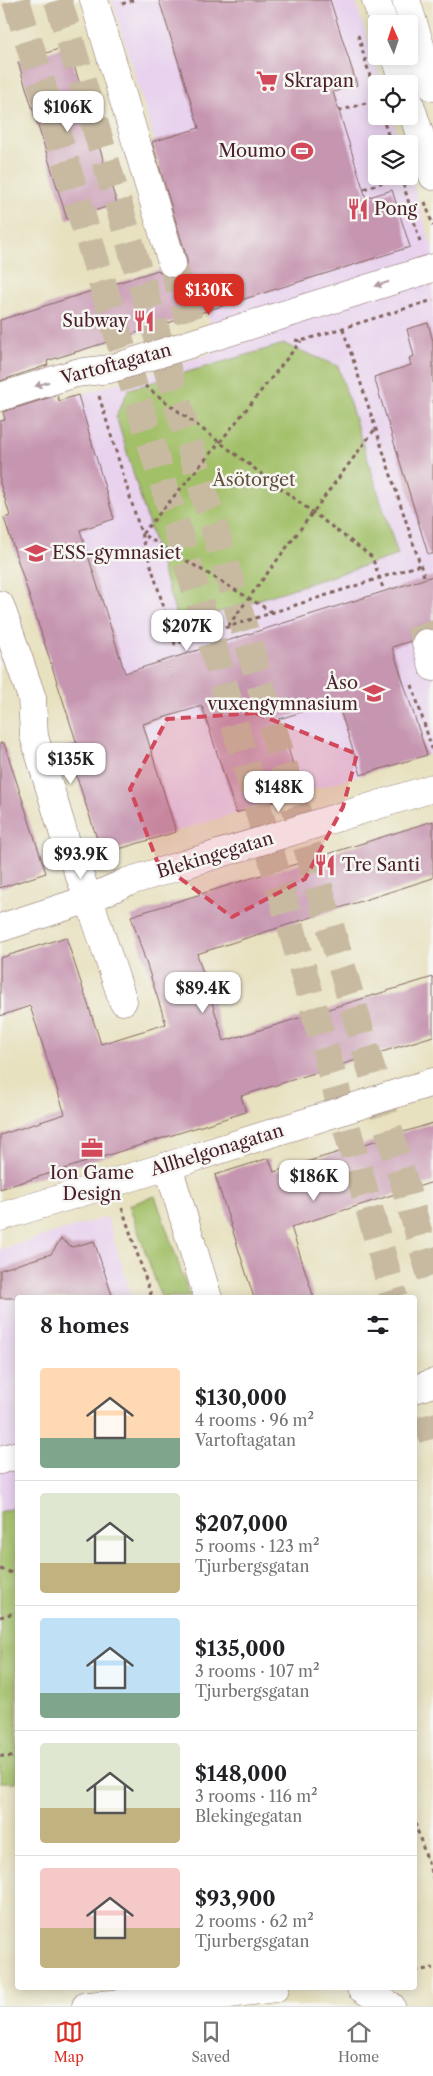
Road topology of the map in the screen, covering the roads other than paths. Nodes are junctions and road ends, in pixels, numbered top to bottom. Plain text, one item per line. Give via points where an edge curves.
1 (94, 0) edge
2 (376, 0) edge
3 (406, 0) edge
4 (381, 15) edge
5 (433, 87) edge
6 (417, 125) edge
7 (433, 176) edge
8 (172, 263) tunnel mouth
9 (431, 269) edge
10 (0, 397) edge
11 (0, 605) edge
12 (433, 788) edge
13 (89, 899) junction
14 (0, 928) edge
15 (123, 1001) dead end
16 (433, 1082) edge
17 (168, 1166) junction
18 (0, 1217) edge
19 (207, 1295) edge
20 (433, 1383) edge
21 (417, 1388) edge
22 (15, 1456) edge
23 (0, 1460) edge
24 (260, 1990) edge
25 (364, 1990) edge
26 (86, 2006) edge
27 (391, 2006) edge

1 - 8 street
2 - 4 street
3 - 5 street
6 - 7 street
9 -> 10 street, Vartoftagatan via 193,331 110,369 76,373
11 - 13 street via 32,698 34,736 67,846
12 - 13 street, Blekingegatan via 127,882
13 - 14 street, Blekingegatan
13 - 15 street
16 - 17 street, Allhelgonagatan
17 - 18 street, Allhelgonagatan
17 - 19 street
20 - 21 street
22 - 23 street
24 - 26 street
25 - 27 street

